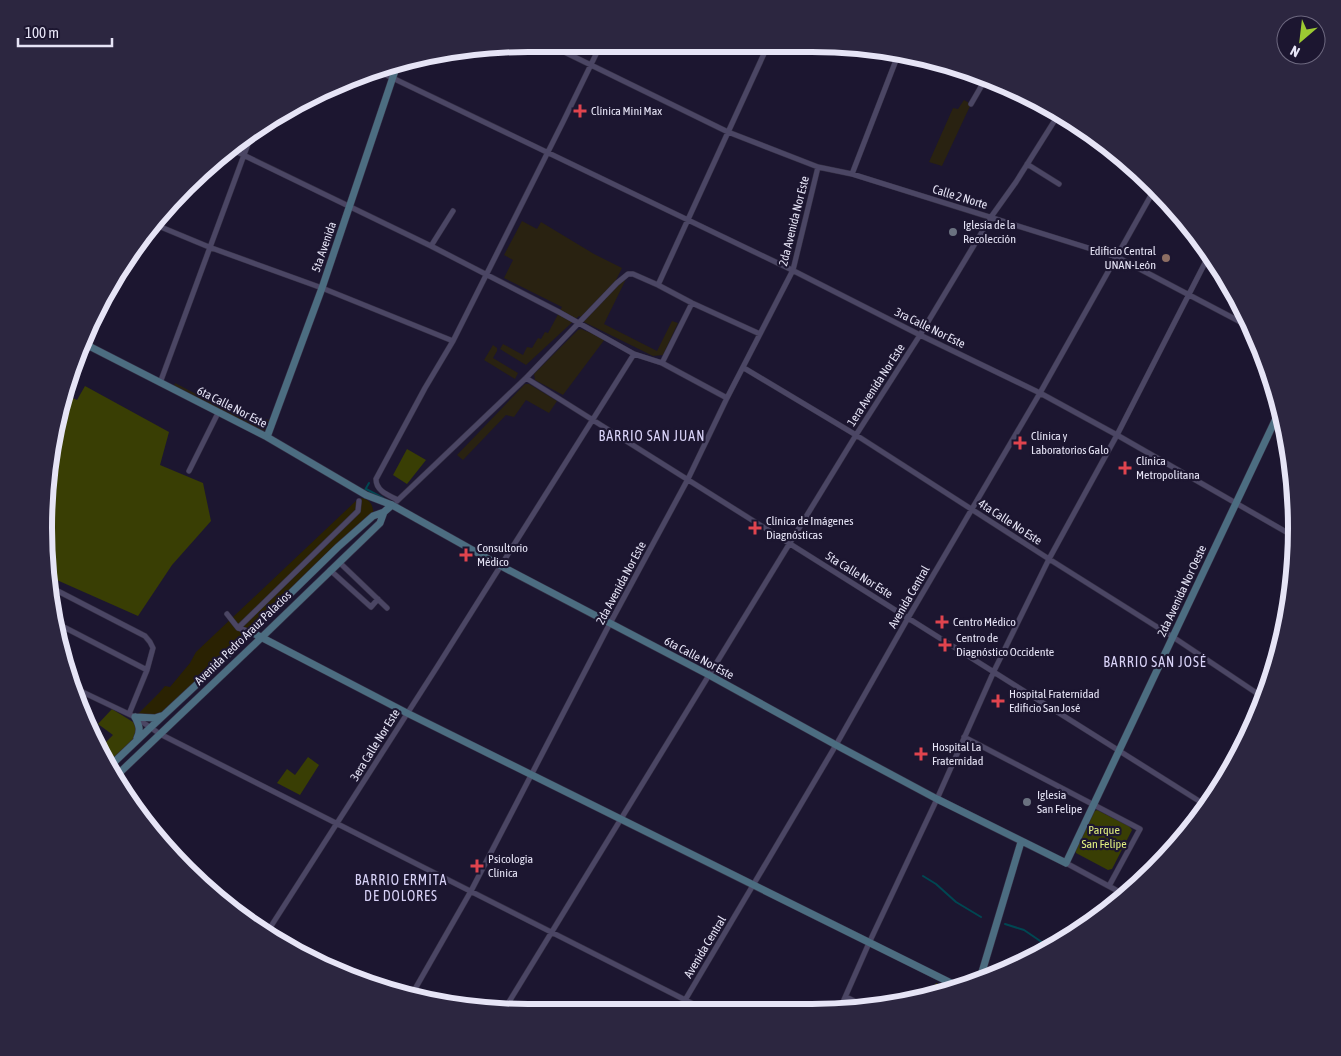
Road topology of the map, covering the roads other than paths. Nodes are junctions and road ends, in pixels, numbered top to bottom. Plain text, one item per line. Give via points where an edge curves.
1 (564, 52) edge
2 (597, 52) edge
3 (764, 52) edge
4 (896, 60) edge
5 (591, 66) junction
6 (395, 72) edge
7 (386, 75) edge
8 (393, 78) junction
9 (982, 84) edge
10 (971, 104) dead end
11 (1056, 119) edge
12 (728, 132) junction
13 (247, 145) edge
14 (238, 152) edge
15 (548, 152) junction
16 (244, 155) junction
17 (1027, 164) junction
18 (818, 167) junction
19 (852, 174) junction
20 (1060, 184) dead end
21 (1151, 195) edge
22 (349, 206) junction
23 (453, 210) dead end
24 (991, 217) junction
25 (688, 220) junction
26 (161, 227) edge
27 (431, 246) junction
28 (209, 247) junction
29 (1117, 256) junction
30 (1206, 261) edge
31 (793, 270) junction
32 (486, 274) junction
33 (658, 285) junction
34 (322, 288) junction
35 (1188, 295) junction
36 (692, 303) junction
37 (1241, 322) edge
38 (579, 323) junction
39 (760, 334) junction
40 (920, 335) junction
41 (453, 341) junction
42 (89, 346) edge
43 (634, 354) junction
44 (662, 362) junction
45 (744, 368) junction
46 (526, 378) junction
47 (160, 383) junction
48 (1040, 393) junction
49 (727, 398) junction
50 (218, 413) junction
51 (592, 419) junction
52 (1275, 420) edge
53 (856, 435) junction
54 (1117, 435) junction
55 (267, 437) junction
56 (189, 471) dead end
57 (688, 479) junction
58 (366, 494) junction
59 (398, 500) junction
60 (359, 501) dead end
61 (1236, 504) junction
62 (392, 506) junction
63 (972, 509) junction
64 (384, 512) junction
65 (1288, 533) edge
66 (790, 544) junction
67 (338, 547) junction
68 (345, 556) junction
69 (1049, 559) junction
70 (338, 562) junction
71 (501, 566) junction
72 (330, 570) junction
73 (300, 584) junction
74 (57, 591) edge
75 (308, 592) junction
76 (378, 599) junction
77 (387, 608) dead end
78 (228, 614) dead end
79 (908, 618) junction
80 (610, 624) junction
81 (63, 627) edge
82 (238, 628) junction
83 (251, 632) junction
84 (1173, 637) junction
85 (261, 638) junction
86 (147, 670) junction
87 (994, 671) junction
88 (210, 673) junction
89 (709, 675) junction
90 (216, 681) junction
91 (82, 692) edge
92 (1258, 694) edge
93 (406, 713) junction
94 (163, 715) junction
95 (132, 716) junction
96 (151, 727) junction
97 (160, 734) junction
98 (964, 737) junction
99 (134, 743) junction
100 (836, 745) junction
101 (1119, 752) junction
102 (114, 762) edge
103 (120, 772) edge
104 (531, 775) junction
105 (937, 799) junction
106 (1201, 802) edge
107 (1094, 804) junction
108 (621, 820) junction
109 (337, 823) junction
110 (1021, 842) junction
111 (1066, 863) junction
112 (753, 885) junction
113 (1109, 886) junction
114 (471, 891) junction
115 (1119, 891) edge
116 (270, 927) edge
117 (552, 932) junction
118 (869, 943) junction
119 (982, 972) edge
120 (950, 983) edge
121 (414, 989) edge
122 (846, 997) junction
123 (685, 1000) junction
124 (854, 1001) edge
125 (843, 1002) edge
126 (508, 1003) edge
127 (683, 1004) edge
128 (693, 1004) edge

1 - 5 street, Calle 2 Norte
2 - 5 street
3 - 12 street
4 - 19 street
5 - 12 street, Calle 2 Norte
5 - 15 street
6 - 8 street, 5ta Avenida
7 - 8 street
8 - 15 street, 3ra Calle Nor Este
8 - 22 street, 5ta Avenida
9 - 10 street
11 - 17 street, 1era Avenida Nor Este
12 - 18 street, Calle 2 Norte
12 - 25 street
13 - 16 street
14 - 16 street
15 - 25 street, 3ra Calle Nor Este
15 - 32 street
16 - 22 street
16 - 28 street
17 - 20 street
17 - 24 street, 1era Avenida Nor Este
18 - 19 street, Calle 2 Norte
18 - 31 street, 2da Avenida Nor Este
19 - 24 street, Calle 2 Norte
21 - 29 street, Avenida Central
22 - 27 street
22 - 34 street, 5ta Avenida
23 - 27 street
24 - 29 street, Calle 2 Norte
24 - 40 street, 1era Avenida Nor Este
25 - 31 street, 3ra Calle Nor Este
25 - 33 street
26 - 28 street
27 - 32 street
28 - 34 street
28 - 47 street
29 - 35 street, Calle 2 Norte
29 - 48 street, Avenida Central
30 - 35 street
31 - 39 street, 2da Avenida Nor Este
31 - 40 street, 3ra Calle Nor Este
32 - 38 street
32 - 41 street
33 - 36 street
33 - 38 street via 628,274
34 - 41 street
34 - 55 street, 5ta Avenida
35 - 37 street, Calle 2 Norte
35 - 54 street
36 - 39 street
36 - 44 street
38 - 43 street
38 - 46 street
39 - 45 street, 2da Avenida Nor Este
40 - 48 street, 3ra Calle Nor Este
40 - 53 street, 1era Avenida Nor Este
41 - 59 street via 376,478 380,490
42 - 47 street, 6ta Calle Nor Este
43 - 44 street
43 - 51 street, 3era Calle Nor Este
44 - 49 street
45 - 49 street, 2da Avenida Nor Este
45 - 53 street, 4ta Calle No Este
46 - 51 street, 5ta Calle Nor Este
46 - 59 street
47 - 50 street, 6ta Calle Nor Este
48 - 54 street, 3ra Calle Nor Este
48 - 63 street, Avenida Central
49 - 57 street, 2da Avenida Nor Este
50 - 55 street, 6ta Calle Nor Este
50 - 56 street
51 - 57 street, 5ta Calle Nor Este
51 - 71 street, 3era Calle Nor Este
52 - 61 street, 2da Avenida Nor Oeste
53 - 63 street, 4ta Calle No Este
53 - 66 street, 1era Avenida Nor Este
54 - 61 street, 3ra Calle Nor Este
54 - 69 street
55 - 58 street, 6ta Calle Nor Este
57 - 66 street, 5ta Calle Nor Este
57 - 80 street, 2da Avenida Nor Este
58 - 62 street, 6ta Calle Nor Este
58 - 64 street, 6ta Calle Nor Este
59 - 62 street
60 - 82 street via 358,511
61 - 65 street, 3ra Calle Nor Este
61 - 84 street, 2da Avenida Nor Oeste
62 - 64 street, Avenida Pedro Arauz Palacios
62 - 71 street, 6ta Calle Nor Este
63 - 69 street, 4ta Calle No Este
63 - 79 street, Avenida Central
64 - 67 street, Avenida Pedro Arauz Palacios via 373,516
64 - 68 street, Avenida Pedro Arauz Palacios via 380,523
66 - 79 street, 5ta Calle Nor Este
66 - 89 street
67 - 68 street
67 - 73 street, Avenida Pedro Arauz Palacios
68 - 70 street, Avenida Pedro Arauz Palacios
69 - 84 street, 4ta Calle No Este
69 - 87 street
70 - 72 street, Avenida Pedro Arauz Palacios
70 - 76 street
71 - 80 street, 6ta Calle Nor Este
71 - 93 street, 3era Calle Nor Este
72 - 75 street, Avenida Pedro Arauz Palacios
72 - 76 street via 371,607
73 - 75 street
73 - 83 street, Avenida Pedro Arauz Palacios
74 - 86 street via 145,636 153,648
75 - 85 street, Avenida Pedro Arauz Palacios
76 - 77 street
78 - 82 street
79 - 87 street, 5ta Calle Nor Este
79 - 100 street, Avenida Central
80 - 89 street, 6ta Calle Nor Este
80 - 104 street, 2da Avenida Nor Este
81 - 86 street
82 - 83 street
83 - 85 street
83 - 88 street, Avenida Pedro Arauz Palacios
84 - 92 street, 4ta Calle No Este
84 - 101 street, 2da Avenida Nor Oeste
85 - 90 street, Avenida Pedro Arauz Palacios
85 - 93 street
86 - 95 street
87 - 98 street
87 - 101 street, 5ta Calle Nor Este
88 - 90 street
88 - 94 street, Avenida Pedro Arauz Palacios
89 - 100 street, 6ta Calle Nor Este
89 - 108 street
90 - 97 street, Avenida Pedro Arauz Palacios
91 - 95 street
93 - 104 street
93 - 109 street, 3era Calle Nor Este
94 - 95 street via 155,718
94 - 96 street, Avenida Pedro Arauz Palacios
95 - 96 street
95 - 99 street via 140,728
96 - 97 street
96 - 99 street, Avenida Pedro Arauz Palacios
97 - 103 street, Avenida Pedro Arauz Palacios
97 - 109 street
98 - 105 street
98 - 107 street
99 - 102 street, Avenida Pedro Arauz Palacios
100 - 105 street, 6ta Calle Nor Este
100 - 112 street, Avenida Central
101 - 106 street, 5ta Calle Nor Este
101 - 107 street, 2da Avenida Nor Oeste
104 - 108 street
104 - 114 street, 2da Avenida Nor Este
105 - 110 street, 6ta Calle Nor Este
105 - 118 street
107 - 111 street, 2da Avenida Nor Oeste
107 - 113 street via 1140,829
108 - 112 street
108 - 117 street
109 - 114 street
109 - 116 street, 3era Calle Nor Este
110 - 111 street, 6ta Calle Nor Este
110 - 119 street
111 - 113 street
112 - 118 street
112 - 123 street, Avenida Central
113 - 115 street
114 - 117 street
114 - 121 street, 2da Avenida Nor Este
117 - 123 street
117 - 126 street
118 - 120 street
118 - 122 street
122 - 124 street
122 - 125 street
123 - 127 street, Avenida Central
123 - 128 street

